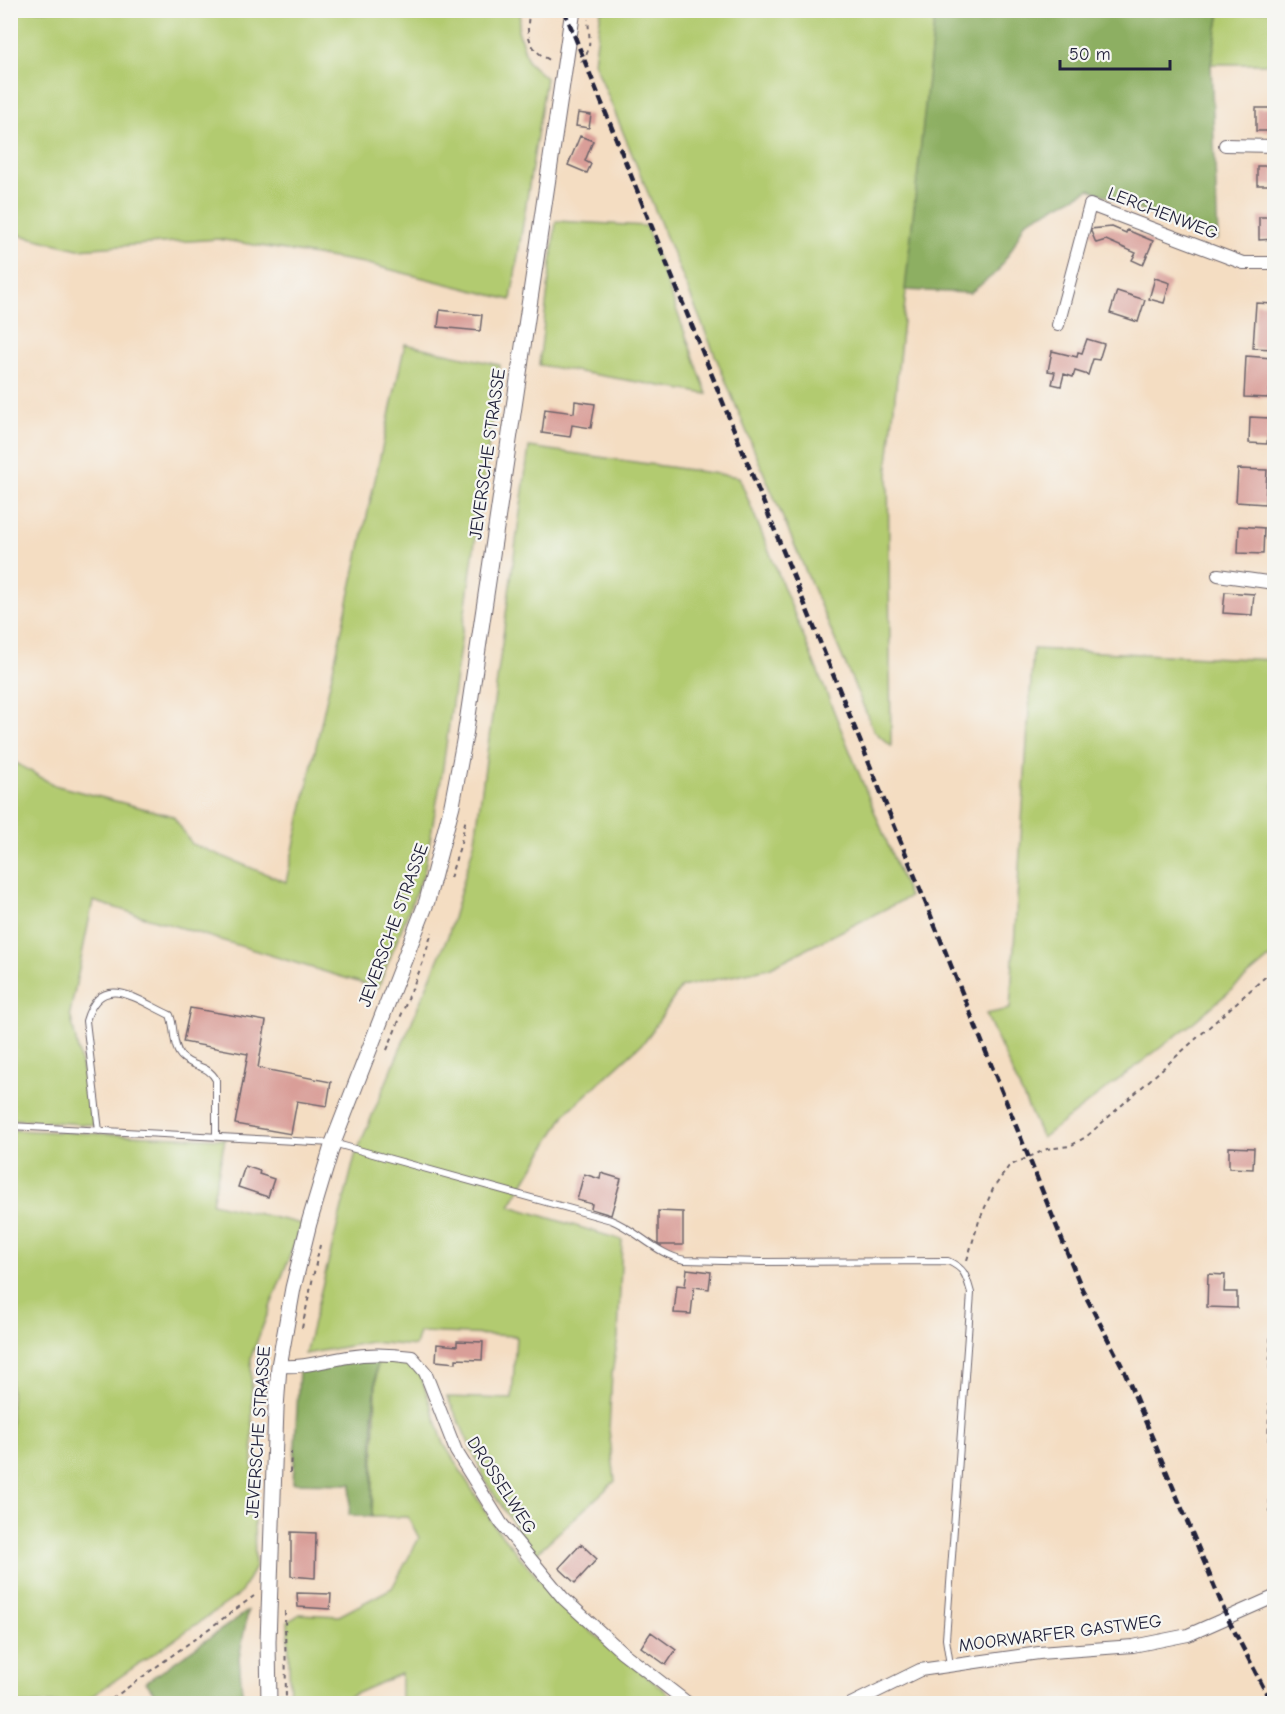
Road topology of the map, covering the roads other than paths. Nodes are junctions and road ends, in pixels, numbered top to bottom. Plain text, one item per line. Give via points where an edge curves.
1 (573, 10) edge
2 (1225, 146) dead end
3 (1275, 146) edge
4 (1275, 262) edge
5 (1058, 325) dead end
6 (1218, 575) dead end
7 (1275, 583) edge
8 (10, 1126) edge
9 (99, 1131) junction
10 (216, 1136) junction
11 (333, 1143) junction
12 (279, 1366) junction
13 (1274, 1598) edge
14 (950, 1665) junction
15 (269, 1704) edge
16 (689, 1704) edge
17 (851, 1704) edge

1 - 11 street, JEVERSCHE STRASSE via 452,805 427,900
2 - 3 street
4 - 5 street, LERCHENWEG via 1244,263 1090,205
6 - 7 street
8 - 9 lane
9 - 10 lane
9 - 10 lane via 86,1021 97,999 118,992 170,1015 181,1056 212,1072 216,1080
10 - 11 lane
11 - 12 street, JEVERSCHE STRASSE via 301,1256
11 - 14 lane via 611,1220 625,1225 673,1258 761,1262 948,1261 961,1267 971,1293 946,1639
12 - 15 street, JEVERSCHE STRASSE via 273,1448
12 - 16 street, DROSSELWEG via 294,1368 378,1353 412,1357 424,1372 456,1451 501,1523 563,1598 622,1652
13 - 14 street, MOORWARFER GASTWEG via 1188,1635 1132,1646
14 - 17 street, MOORWARFER GASTWEG via 920,1670

